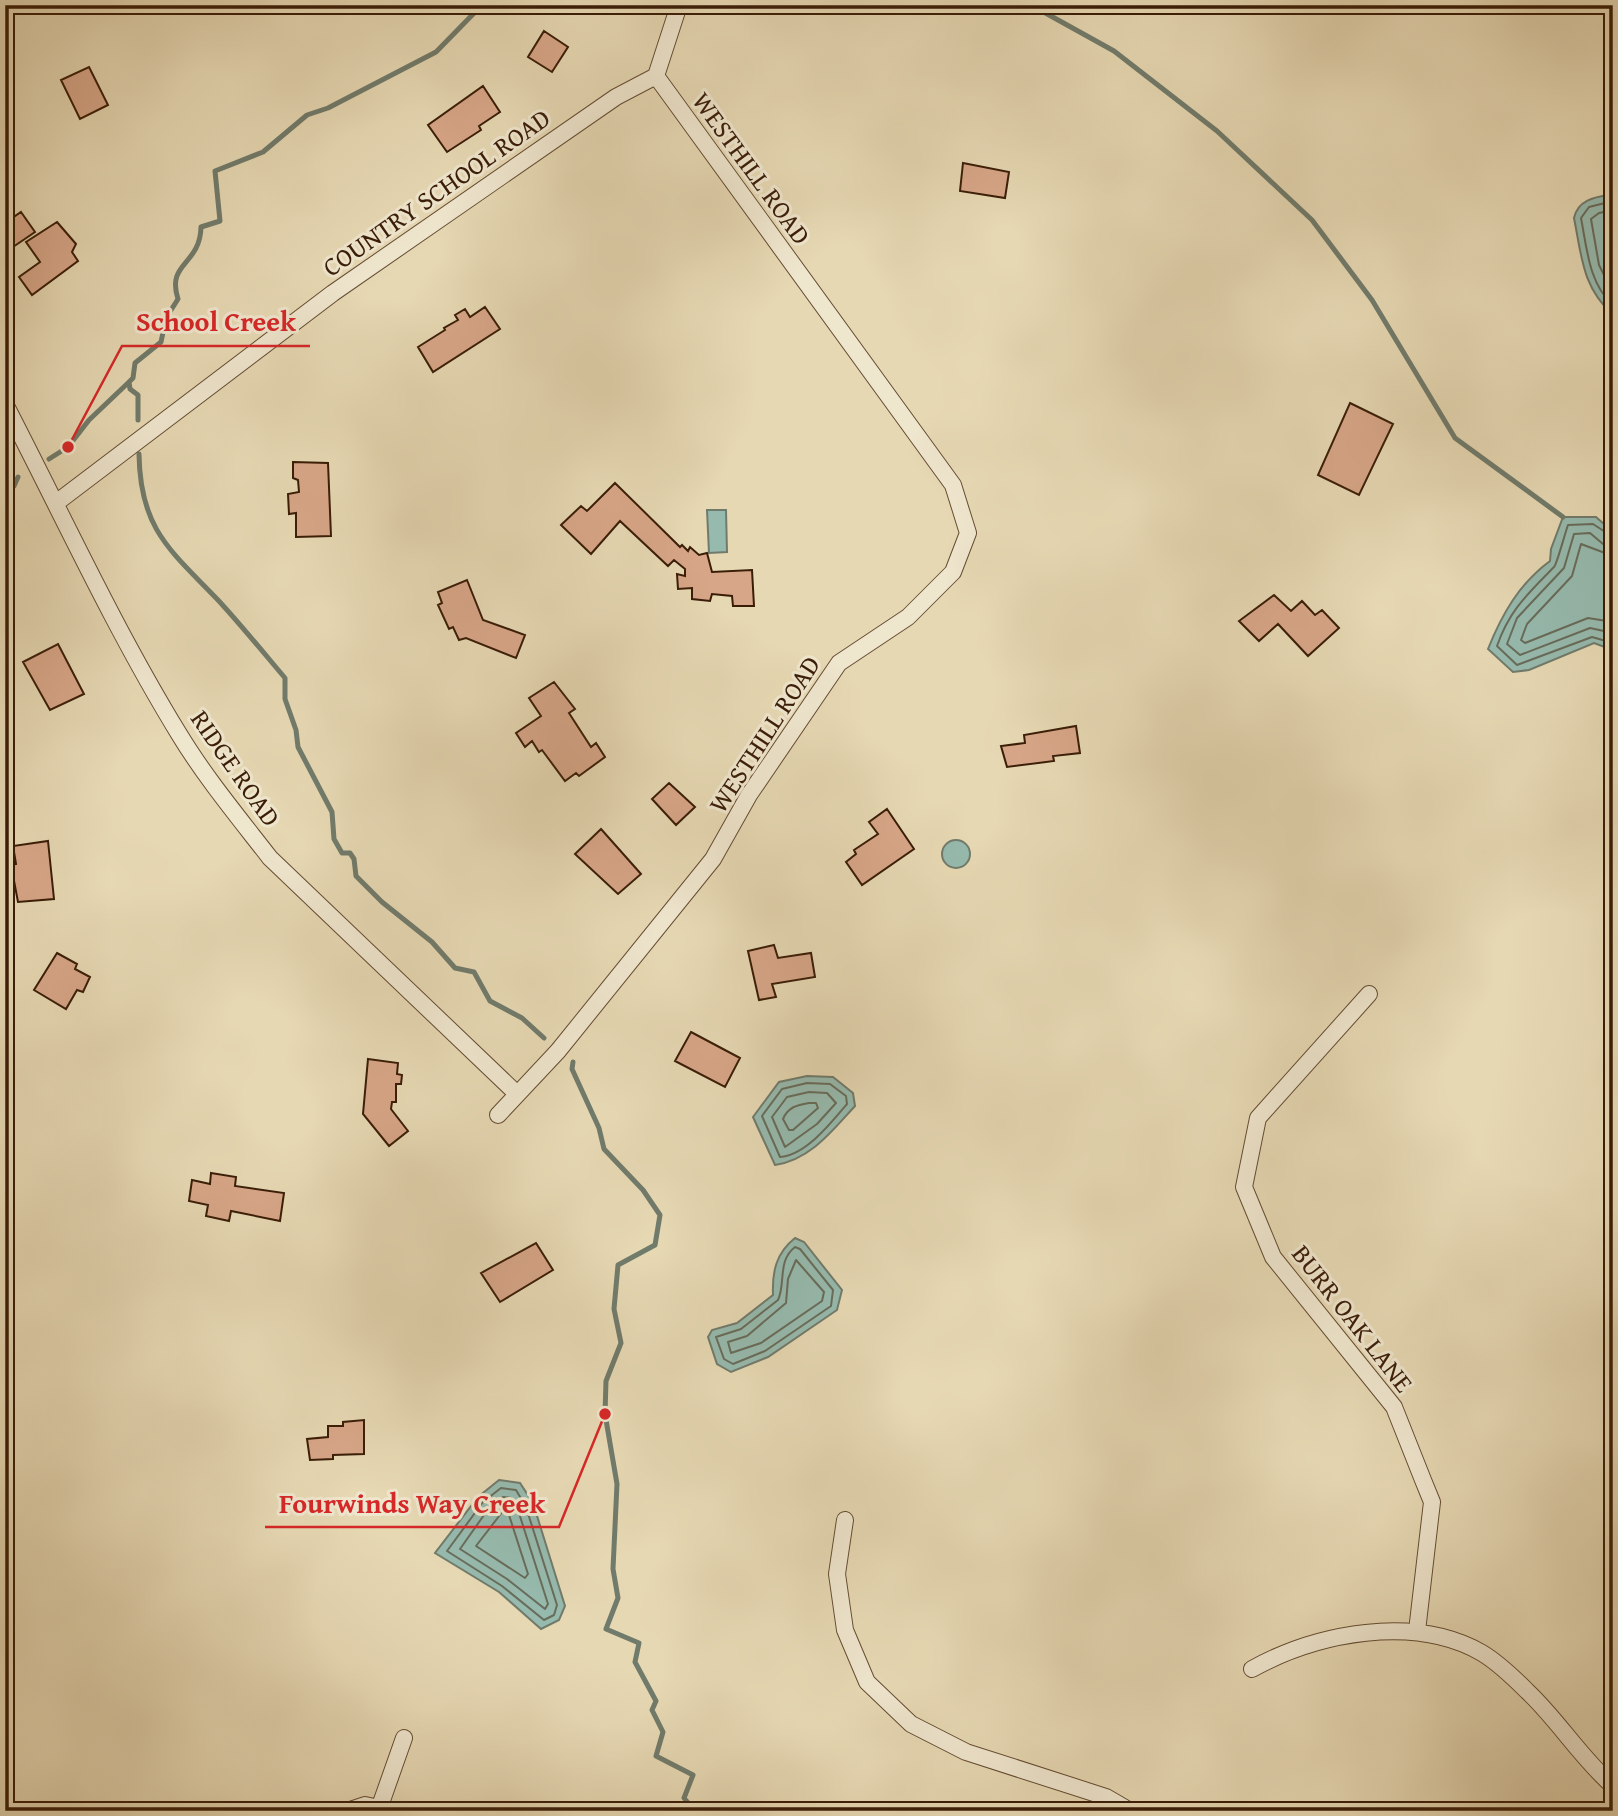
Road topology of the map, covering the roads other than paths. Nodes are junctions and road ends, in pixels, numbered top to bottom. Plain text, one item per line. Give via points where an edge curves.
1 (679, 5) edge
2 (656, 76) junction
3 (5, 404) edge
4 (56, 503) junction
5 (1369, 994) dead end
6 (516, 1093) junction
7 (498, 1115) dead end
8 (845, 1520) dead end
9 (1418, 1630) junction
10 (1252, 1669) dead end
11 (404, 1738) dead end
12 (1613, 1786) edge
13 (386, 1808) edge
14 (347, 1811) edge
15 (1129, 1811) edge

1 - 2 street
2 - 4 street, COUNTRY SCHOOL ROAD via 608,102 333,293
2 - 6 street, WESTHILL ROAD via 953,485 968,533 953,572 908,617 839,663 749,795 713,859 558,1051
3 - 4 street, RIDGE ROAD
4 - 6 street, RIDGE ROAD via 180,736 248,831 270,858
5 - 9 street, BURR OAK LANE via 1258,1118 1244,1188 1273,1257 1394,1407 1432,1502
6 - 7 street, WESTHILL ROAD
8 - 15 street via 837,1574 845,1630 867,1682 911,1724 966,1752 1094,1793
9 - 10 street via 1334,1638 1285,1652
9 - 12 street via 1482,1653 1528,1692
11 - 13 street
13 - 14 street via 365,1805

